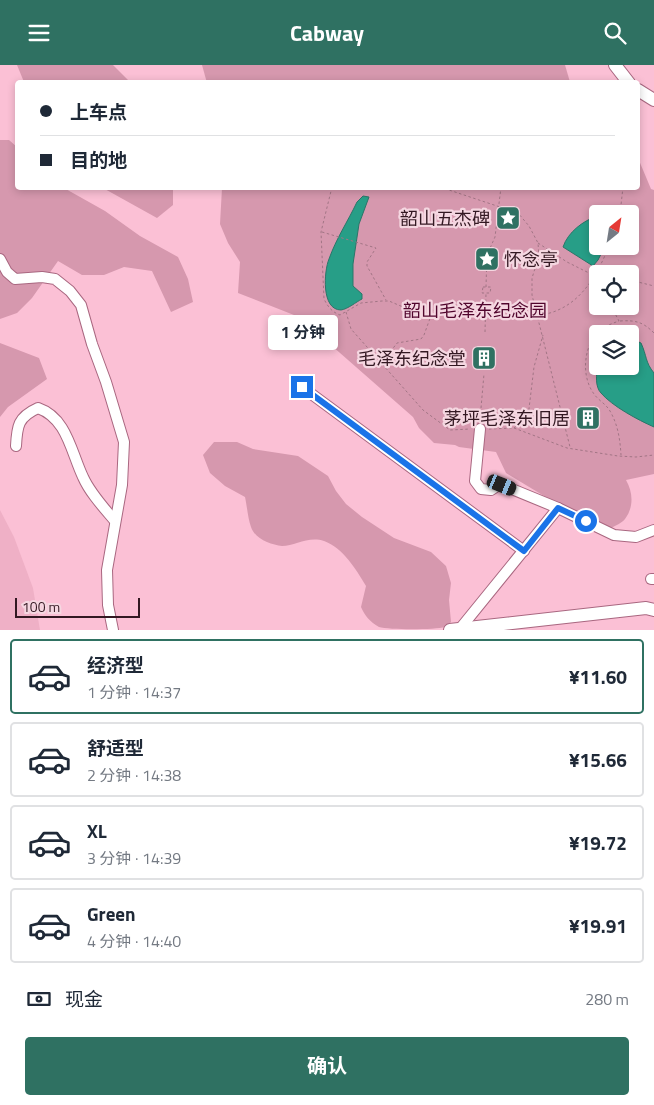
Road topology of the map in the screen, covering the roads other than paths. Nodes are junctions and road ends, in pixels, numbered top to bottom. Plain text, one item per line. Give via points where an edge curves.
1 (615, 65) edge
2 (627, 80) edge
3 (640, 91) edge
4 (654, 101) edge
5 (0, 259) edge
6 (302, 387) dead end
7 (480, 429) road end
8 (16, 446) dead end
9 (558, 508) junction
10 (115, 521) junction
11 (654, 530) edge
12 (524, 551) junction
13 (654, 610) edge
14 (456, 629) edge
15 (113, 630) edge

1 - 2 main road
3 - 4 main road
5 - 10 street via 15,279 55,279 81,305 124,442 122,485
6 - 12 street
7 - 9 street via 475,481 481,489 491,490 502,485
8 - 10 street via 17,427 26,413 38,408 48,412 62,427 83,479
9 - 11 street via 614,535 636,537
9 - 12 street
10 - 15 street via 106,570
12 - 14 street
13 - 14 main road via 646,608

